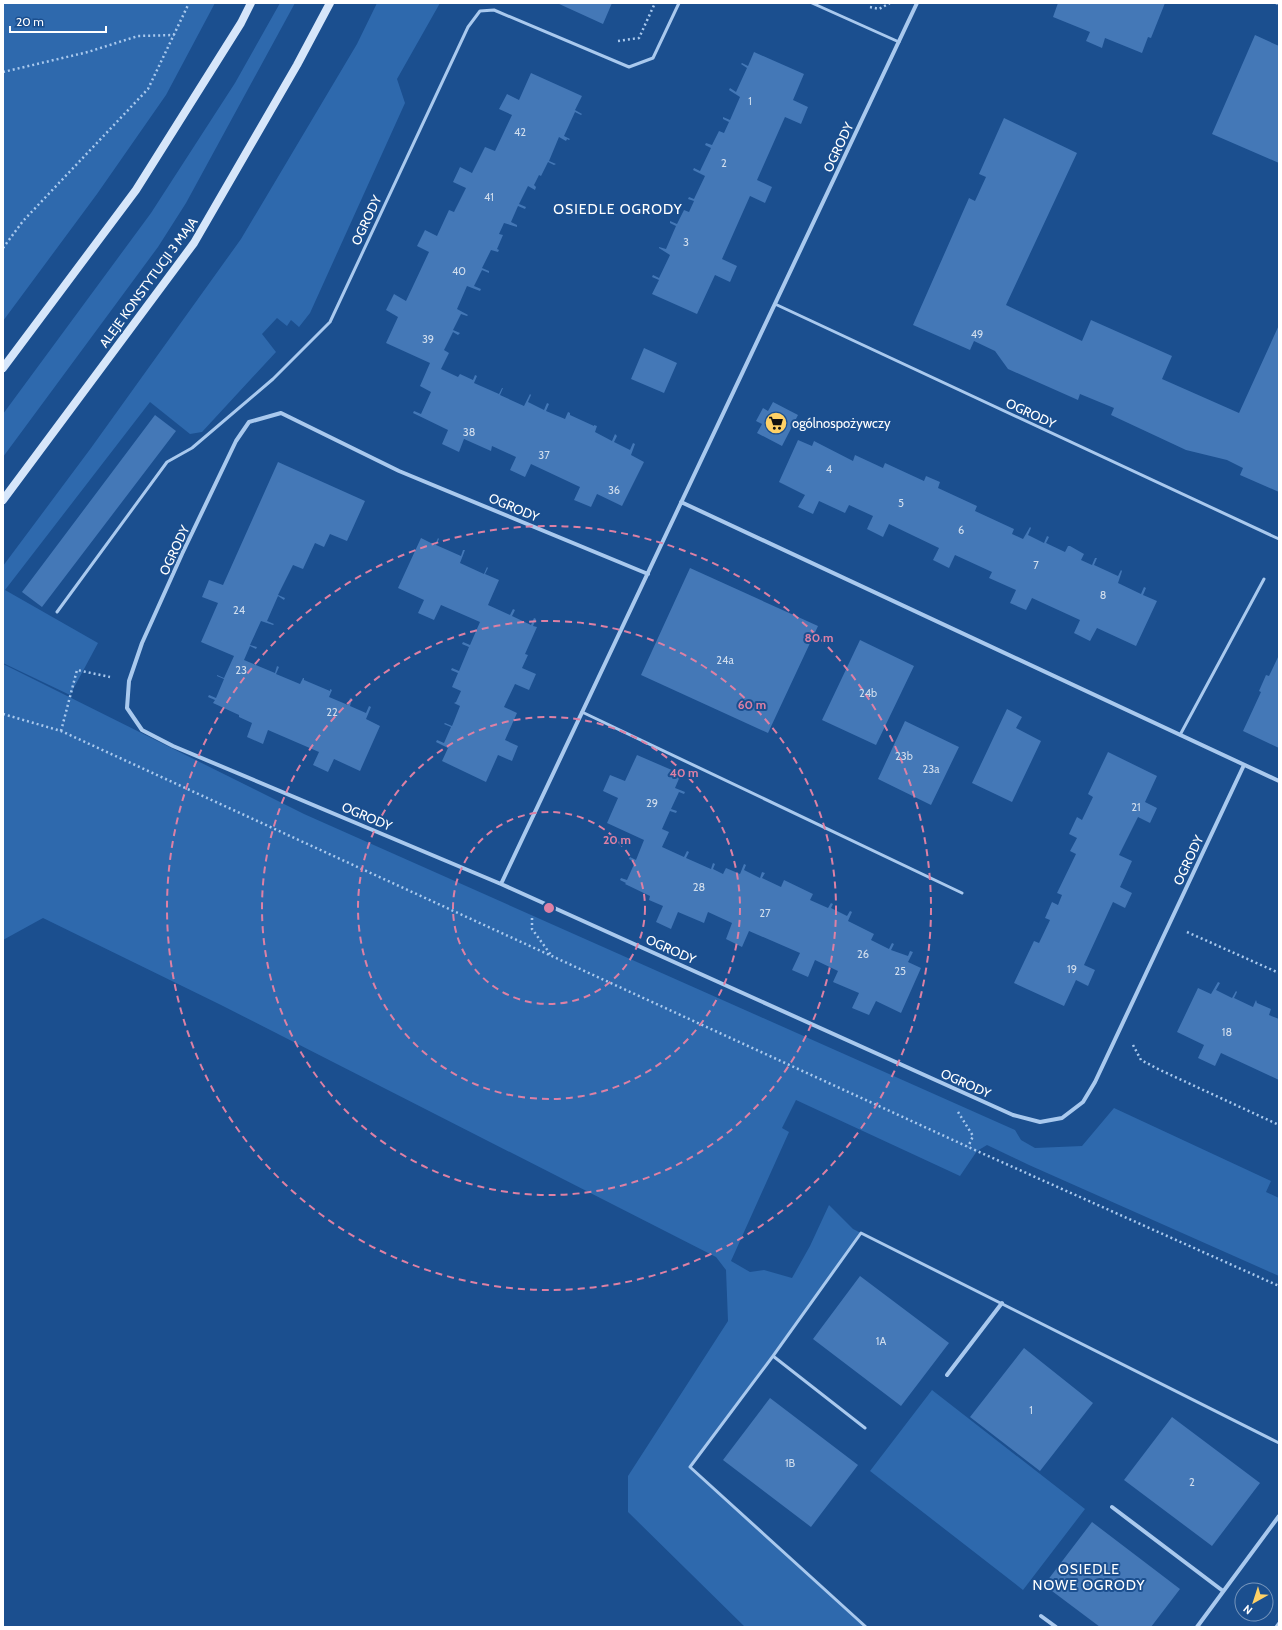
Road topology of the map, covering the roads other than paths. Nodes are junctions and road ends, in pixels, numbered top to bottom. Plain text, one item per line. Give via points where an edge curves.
1 (251, 3) edge
2 (330, 3) edge
3 (679, 3) edge
4 (812, 3) edge
5 (917, 3) edge
6 (899, 42) junction
7 (775, 304) junction
8 (3, 368) edge
9 (3, 500) edge
10 (681, 502) junction
11 (1279, 540) edge
12 (648, 574) junction
13 (1264, 579) dead end
14 (57, 612) dead end
15 (582, 712) junction
16 (1180, 735) junction
17 (1244, 765) junction
18 (1279, 781) edge
19 (501, 884) junction
20 (962, 893) dead end
21 (1002, 1303) junction
22 (773, 1356) junction
23 (947, 1375) dead end
24 (865, 1428) dead end
25 (1279, 1443) edge
26 (1112, 1507) dead end
27 (1279, 1516) edge
28 (1223, 1591) junction
29 (1041, 1616) dead end
30 (1279, 1623) edge
31 (866, 1627) edge
32 (1056, 1627) edge
33 (1197, 1627) edge
34 (1276, 1627) edge

1 - 8 main road via 136,190
2 - 9 main road, ALEJE KONSTYTUCJI 3 MAJA via 298,65 194,243
3 - 14 lane, OGRODY via 653,58 629,67 494,10 480,12 468,27 330,322 267,384 192,448 167,462
4 - 6 lane
5 - 6 street, OGRODY
6 - 7 street, OGRODY
7 - 10 street, OGRODY
7 - 11 lane, OGRODY
10 - 12 street, OGRODY
10 - 16 street
12 - 15 street, OGRODY
12 - 19 street, OGRODY via 399,471 281,413 249,422 236,441 142,643 129,681 127,708 142,730 173,746
13 - 16 lane
15 - 19 street, OGRODY
15 - 20 lane
16 - 17 street
17 - 18 street
17 - 19 street, OGRODY via 1096,1082 1083,1102 1062,1118 1040,1122 1013,1114 958,1090
21 - 22 lane via 861,1233
21 - 23 street
21 - 25 lane
22 - 24 lane
22 - 31 lane via 690,1467
26 - 28 street
27 - 28 street
28 - 33 street
29 - 32 street
30 - 34 lane

